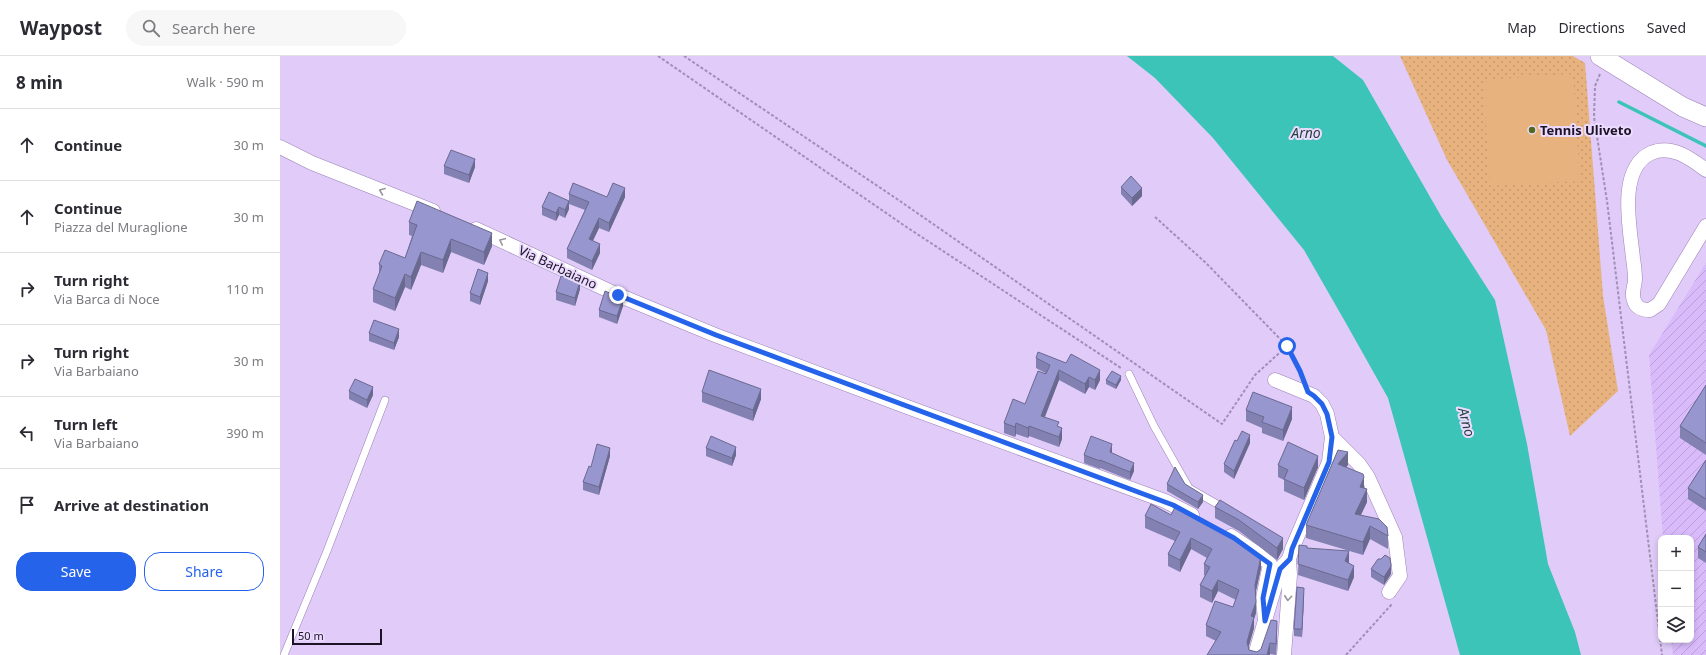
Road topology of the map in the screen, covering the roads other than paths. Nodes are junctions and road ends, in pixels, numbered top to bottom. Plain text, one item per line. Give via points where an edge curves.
1 (1600, 64) edge
2 (1706, 117) edge
3 (280, 147) edge
4 (1706, 170) edge
5 (444, 216) edge
6 (464, 224) edge
7 (1706, 226) edge
8 (1129, 374) road end
9 (1275, 380) dead end
10 (385, 400) dead end
11 (1332, 437) junction
12 (1230, 512) edge
13 (1207, 523) edge
14 (1220, 530) edge
15 (1289, 551) junction
16 (1391, 598) road end
17 (1265, 621) junction
18 (284, 655) edge
19 (1255, 655) edge
20 (1284, 655) edge

1 - 2 main road
5 -> 3 street via 312,163
4 - 7 street via 1686,156 1667,150 1645,156 1635,166 1629,185 1635,281 1632,294 1640,309 1650,310 1659,304
13 -> 6 street, Via Barbaiano via 1165,501 708,332 618,295
8 - 12 lane via 1154,426 1189,488
9 - 11 street via 1314,396 1327,414
10 - 18 lane
11 - 15 street via 1329,462
11 - 16 street via 1365,471 1394,537 1400,576
14 - 17 street via 1270,564 1263,598
15 - 17 street via 1280,569
15 -> 20 street via 1290,575
17 - 19 street

